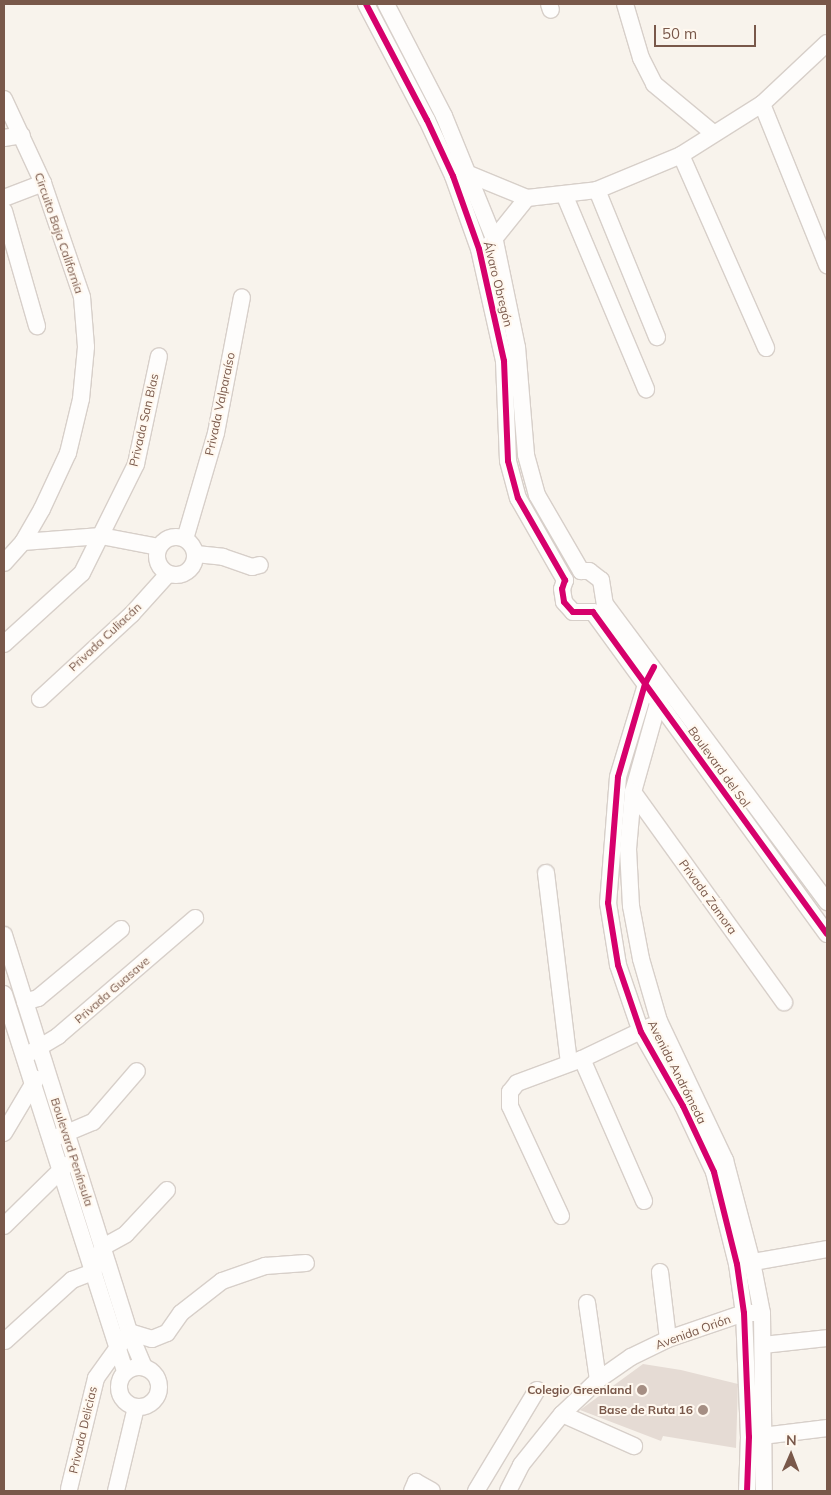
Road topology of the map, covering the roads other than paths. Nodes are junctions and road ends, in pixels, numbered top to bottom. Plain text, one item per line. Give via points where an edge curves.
1 (366, 4) edge
2 (386, 4) edge
3 (625, 4) edge
4 (827, 43) edge
5 (4, 99) edge
6 (762, 104) junction
7 (713, 133) junction
8 (22, 135) junction
9 (4, 138) edge
10 (681, 155) junction
11 (471, 176) junction
12 (43, 183) junction
13 (597, 190) junction
14 (564, 194) junction
15 (4, 198) edge
16 (527, 198) junction
17 (4, 212) edge
18 (495, 241) junction
19 (479, 249) junction
20 (827, 265) edge
21 (242, 296) dead end
22 (37, 326) dead end
23 (657, 337) dead end
24 (766, 348) dead end
25 (159, 356) dead end
26 (646, 389) dead end
27 (101, 536) junction
28 (185, 538) junction
29 (23, 542) junction
30 (158, 547) junction
31 (196, 554) junction
32 (4, 563) edge
33 (260, 565) dead end
34 (168, 574) junction
35 (599, 608) junction
36 (4, 644) edge
37 (654, 667) junction
38 (645, 684) junction
39 (667, 685) junction
40 (40, 698) dead end
41 (657, 701) junction
42 (633, 792) junction
43 (546, 873) dead end
44 (827, 902) edge
45 (196, 918) dead end
46 (121, 929) dead end
47 (827, 934) edge
48 (4, 935) edge
49 (4, 994) edge
50 (25, 1002) junction
51 (784, 1002) dead end
52 (659, 1021) junction
53 (641, 1032) junction
54 (39, 1048) junction
55 (24, 1057) junction
56 (576, 1061) junction
57 (44, 1065) junction
58 (137, 1071) dead end
59 (33, 1085) junction
60 (4, 1133) edge
61 (66, 1134) junction
62 (51, 1140) junction
63 (73, 1154) junction
64 (61, 1173) junction
65 (168, 1190) dead end
66 (644, 1201) dead end
67 (561, 1216) dead end
68 (4, 1226) edge
69 (103, 1246) junction
70 (827, 1249) edge
71 (306, 1263) dead end
72 (745, 1263) junction
73 (93, 1272) junction
74 (660, 1272) dead end
75 (587, 1303) dead end
76 (744, 1313) junction
77 (762, 1313) junction
78 (129, 1332) junction
79 (827, 1338) edge
80 (668, 1339) junction
81 (5, 1341) dead end
82 (763, 1345) junction
83 (117, 1348) junction
84 (144, 1367) junction
85 (125, 1372) junction
86 (598, 1380) junction
87 (537, 1390) dead end
88 (136, 1407) junction
89 (562, 1414) junction
90 (827, 1428) edge
91 (756, 1437) junction
92 (634, 1446) dead end
93 (69, 1489) dead end
94 (116, 1491) edge
95 (412, 1491) edge
96 (432, 1491) edge
97 (476, 1491) edge
98 (508, 1491) edge
99 (747, 1491) edge
100 (764, 1491) edge

1 - 19 street, Álvaro Obregón via 453,176
2 - 11 street, Álvaro Obregón
3 - 7 street via 641,58 654,84
4 - 6 street
5 - 8 street, Circuito Baja California
6 - 7 street
6 - 20 street
7 - 10 street
8 - 9 street
8 - 12 street, Circuito Baja California
10 - 13 street
10 - 24 street
11 - 16 street
11 - 18 street, Álvaro Obregón
12 - 15 street
12 - 29 street, Circuito Baja California via 82,297 86,347 81,399 68,453
13 - 14 street
13 - 23 street
14 - 16 street
14 - 26 street
16 - 18 street via 504,224
17 - 22 street
18 - 19 street
18 - 35 street, Álvaro Obregón via 517,346 526,456 537,495 581,571 589,571 601,580
19 - 35 street, Álvaro Obregón via 504,361 511,470 518,498 565,580 562,596 568,608 580,614
21 - 28 street, Privada Valparaíso via 216,433
25 - 27 street, Privada San Blas via 136,464
27 - 29 street
27 - 30 street
27 - 36 street, Privada San Blas via 73,584
28 - 30 street via 167,538
28 - 31 street
29 - 32 street, Circuito Baja California
30 - 34 street via 157,560
31 - 33 street via 223,557 252,567
31 - 34 street via 187,572
34 - 40 street, Privada Culiacán via 132,614
35 - 37 street, Boulevard del Sol
35 - 38 street, Boulevard del Sol
37 - 38 street, Avenida Andrómeda
37 - 39 street, Boulevard del Sol
38 - 41 street, Boulevard del Sol
38 - 53 street, Avenida Andrómeda via 618,777 608,903 618,965
39 - 41 street, Avenida Andrómeda
39 - 44 street, Boulevard del Sol
41 - 42 street, Avenida Andrómeda
41 - 47 street, Boulevard del Sol
42 - 51 street, Privada Zamora
42 - 52 street, Avenida Andrómeda via 628,849 631,906 641,958
43 - 56 street
45 - 54 street, Privada Guasave via 58,1036
46 - 50 street via 38,998
48 - 50 street, Boulevard Península
49 - 55 street, Boulevard Península
50 - 54 street, Boulevard Península
52 - 53 street
52 - 72 street, Avenida Andrómeda via 725,1160
53 - 56 street
53 - 72 street, Avenida Andrómeda via 683,1106 714,1172
54 - 55 street, Privada Guasave
54 - 57 street, Boulevard Península
55 - 59 street, Boulevard Península
56 - 66 street
56 - 67 street via 517,1083 510,1092 510,1106
57 - 59 street
57 - 61 street, Boulevard Península
58 - 61 street via 93,1122
59 - 60 street
59 - 62 street, Boulevard Península
61 - 62 street
61 - 63 street, Boulevard Península
62 - 64 street, Boulevard Península
63 - 64 street
63 - 69 street, Boulevard Península
64 - 68 street
64 - 73 street, Boulevard Península
65 - 69 street via 126,1234
69 - 73 street
69 - 78 street, Boulevard Península
70 - 72 street
71 - 78 street via 265,1266 222,1281 181,1313 167,1334 152,1339
72 - 76 street, Avenida Andrómeda
72 - 77 street, Avenida Andrómeda
73 - 81 street via 72,1280
73 - 83 street, Boulevard Península
74 - 80 street
75 - 86 street
76 - 77 street, Avenida Orión
76 - 80 street, Avenida Orión
76 - 91 street, Avenida Andrómeda
77 - 82 street, Avenida Andrómeda
78 - 83 street, Privada Delicias
78 - 84 street, Boulevard Península
79 - 82 street
80 - 86 street, Avenida Orión via 631,1357
82 - 91 street, Avenida Andrómeda
83 - 85 street, Boulevard Península
83 - 93 street, Privada Delicias via 96,1378
84 - 85 street
84 - 88 street via 155,1375 159,1388 155,1400
85 - 88 street via 119,1383 120,1396
86 - 89 street, Avenida Orión
87 - 97 street
88 - 94 street
89 - 92 street
89 - 98 street, Avenida Orión via 521,1465
90 - 91 street
91 - 99 street, Avenida Andrómeda
91 - 100 street, Avenida Andrómeda
95 - 96 street via 416,1482

